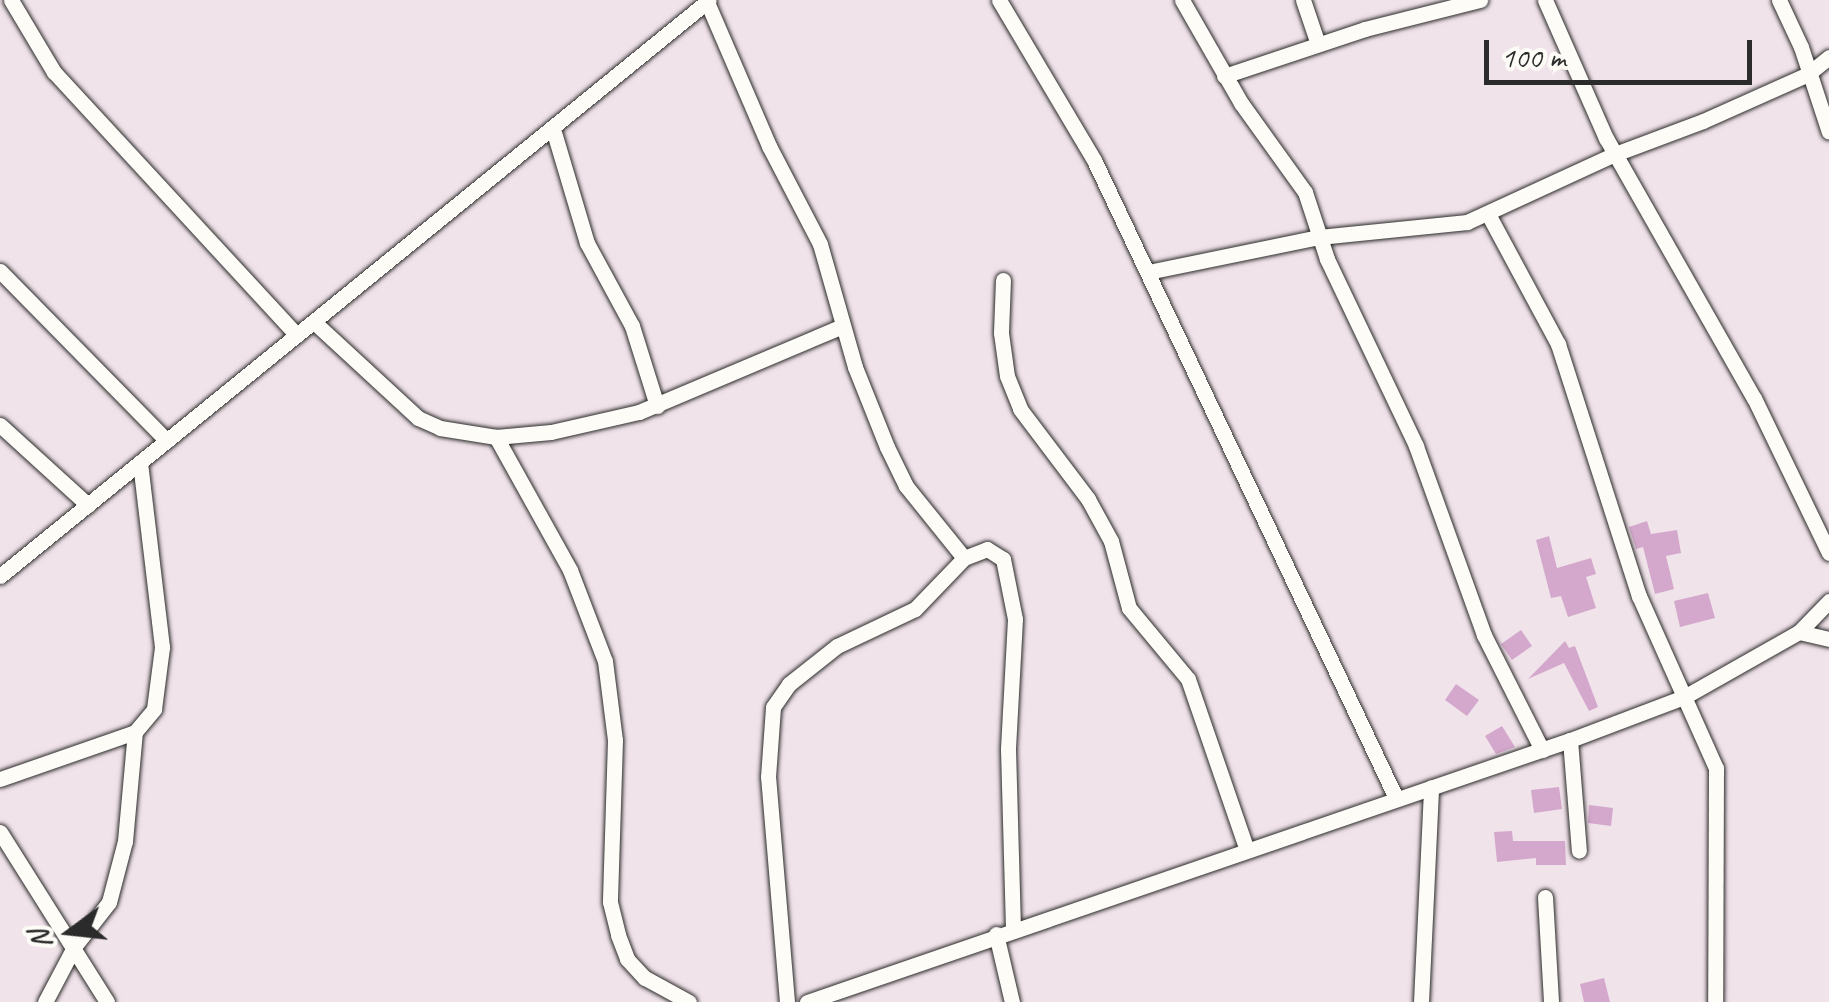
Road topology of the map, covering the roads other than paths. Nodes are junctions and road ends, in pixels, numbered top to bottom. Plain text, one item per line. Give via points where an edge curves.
1 (10, 0) edge
2 (999, 0) edge
3 (1182, 0) edge
4 (1303, 0) edge
5 (1480, 0) edge
6 (1545, 0) edge
7 (1779, 0) edge
8 (708, 1) edge
9 (1318, 44) junction
10 (1829, 57) edge
11 (1808, 74) junction
12 (1224, 76) junction
13 (553, 129) junction
14 (1829, 132) edge
15 (1615, 154) junction
16 (1488, 214) junction
17 (1320, 237) junction
18 (0, 271) edge
19 (1148, 272) junction
20 (1004, 280) dead end
21 (314, 322) junction
22 (843, 326) junction
23 (298, 335) junction
24 (657, 406) junction
25 (0, 424) edge
26 (496, 437) junction
27 (167, 441) junction
28 (140, 462) junction
29 (88, 505) junction
30 (1829, 553) edge
31 (964, 558) junction
32 (0, 576) edge
33 (1829, 600) edge
34 (1799, 632) junction
35 (1829, 639) edge
36 (1684, 697) junction
37 (135, 732) junction
38 (1570, 740) junction
39 (1542, 750) junction
40 (0, 779) edge
41 (1431, 787) junction
42 (1396, 798) junction
43 (0, 832) edge
44 (1247, 850) junction
45 (1579, 851) dead end
46 (1545, 897) dead end
47 (1014, 928) junction
48 (996, 934) junction
49 (74, 946) junction
50 (859, 983) junction
51 (45, 1002) edge
52 (107, 1002) edge
53 (689, 1002) edge
54 (787, 1002) edge
55 (807, 1002) edge
56 (860, 1002) edge
57 (1012, 1002) edge
58 (1421, 1002) edge
59 (1551, 1002) edge
60 (1715, 1002) edge

1 - 23 street via 61,81
2 - 19 street via 1094,160
3 - 12 street
4 - 9 street
5 - 9 street
6 - 15 street
7 - 11 street
8 - 13 street
8 - 22 street via 769,146 820,244
9 - 12 street
10 - 11 street
11 - 14 street
11 - 15 street
12 - 17 street via 1305,192
13 - 21 street
13 - 24 street via 594,261 632,326
15 - 16 street
15 - 30 street via 1754,398
16 - 17 street via 1448,225
16 - 36 street via 1558,344 1638,596
17 - 19 street
17 - 39 street via 1416,446 1484,635
18 - 27 street
19 - 42 street
20 - 44 street via 1001,333 1020,408 1088,499 1111,542 1129,608 1188,679
21 - 23 street
21 - 26 street via 418,418
22 - 24 street
22 - 31 street via 897,469
23 - 27 street
24 - 26 street via 551,432
25 - 29 street
26 - 53 street via 570,570 605,661 614,740 610,902 618,935 627,959 645,978
27 - 28 street
28 - 29 street
28 - 37 street via 162,647 154,709
29 - 32 street
31 - 47 street via 987,549 1004,559 1015,619 1008,732
31 - 54 street via 914,610 837,646 789,684 773,707 768,777
33 - 34 street
34 - 35 street
34 - 36 street
36 - 38 street
36 - 60 street via 1716,768
37 - 40 street
37 - 49 street via 116,880 109,902
38 - 39 street
38 - 45 street
39 - 41 street
41 - 42 street
41 - 58 street
42 - 44 street
43 - 49 street
44 - 47 street
46 - 59 street
47 - 48 street
48 - 50 street
48 - 57 street
49 - 51 street
49 - 52 street
50 - 55 street
50 - 56 street

